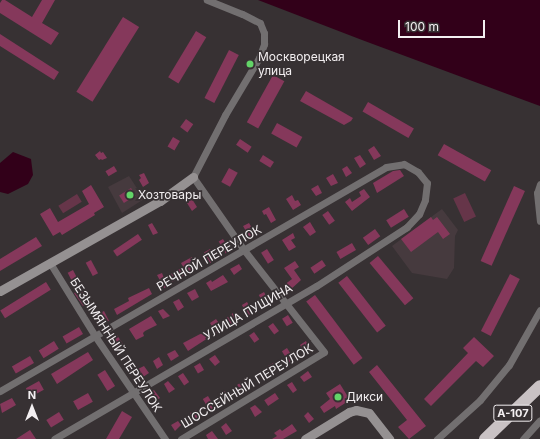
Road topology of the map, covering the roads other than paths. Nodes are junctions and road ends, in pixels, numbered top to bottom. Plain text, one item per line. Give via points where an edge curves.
1 (207, 0) edge
2 (193, 177) junction
3 (427, 182) joint
4 (540, 184) edge
5 (540, 221) edge
6 (244, 250) junction
7 (50, 263) junction
8 (0, 291) edge
9 (286, 302) junction
10 (540, 310) edge
11 (95, 336) junction
12 (540, 386) edge
13 (0, 391) edge
14 (133, 392) junction
15 (540, 420) edge
16 (54, 439) edge
17 (165, 439) edge
18 (182, 439) edge
19 (305, 439) edge
20 (389, 439) edge
21 (437, 439) edge
22 (485, 439) edge
23 (523, 439) edge

1 - 2 street via 260,24 264,33 264,44 259,58 225,115
2 - 6 street
2 - 7 street via 160,201
3 - 6 street, РЕЧНОЙ ПЕРЕУЛОК via 418,172 404,164 386,166
3 - 9 street, УЛИЦА ПУЩИНА via 425,200 419,214 407,226 316,286
4 - 5 street via 537,202
6 - 9 street
6 - 11 street, РЕЧНОЙ ПЕРЕУЛОК
7 - 8 street
7 - 11 street, БЕЗЫМЯННЫЙ ПЕРЕУЛОК
9 - 14 street, УЛИЦА ПУЩИНА
9 - 18 street, ШОССЕЙНЫЙ ПЕРЕУЛОК via 324,352
10 - 21 street via 509,365 480,400
11 - 13 street, РЕЧНОЙ ПЕРЕУЛОК
11 - 14 street, БЕЗЫМЯННЫЙ ПЕРЕУЛОК
12 - 22 highway, А-107
14 - 16 street, УЛИЦА ПУЩИНА
14 - 17 street, БЕЗЫМЯННЫЙ ПЕРЕУЛОК
15 - 23 street
19 - 20 street via 349,412 363,410 369,413

